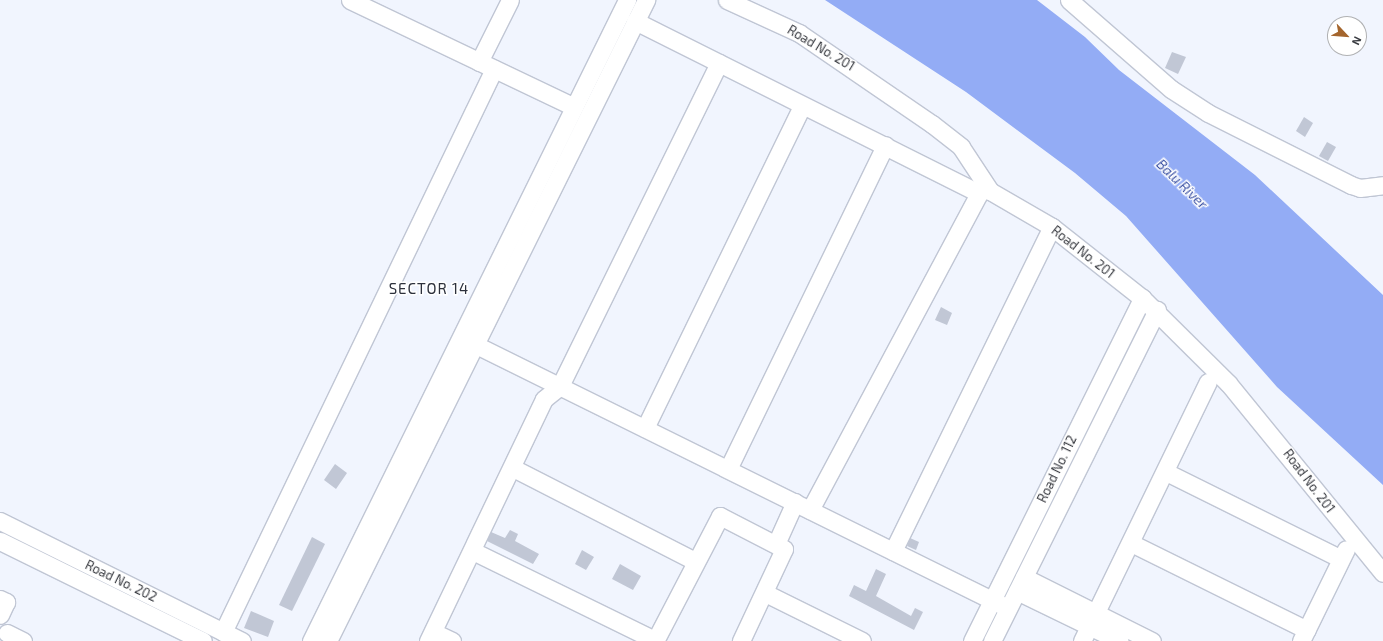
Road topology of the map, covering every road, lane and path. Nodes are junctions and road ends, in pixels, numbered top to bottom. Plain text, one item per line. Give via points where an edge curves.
1 (350, 0) edge
2 (510, 0) edge
3 (628, 0) edge
4 (646, 0) edge
5 (727, 0) edge
6 (1069, 0) edge
7 (635, 21) junction
8 (479, 62) junction
9 (720, 64) junction
10 (494, 69) junction
11 (802, 106) junction
12 (574, 107) junction
13 (885, 145) junction
14 (1383, 186) edge
15 (981, 188) junction
16 (1052, 226) junction
17 (1142, 298) junction
18 (1157, 310) junction
19 (476, 345) junction
20 (1208, 382) dead end
21 (560, 386) junction
22 (645, 428) junction
23 (513, 468) junction
24 (728, 470) junction
25 (1166, 472) junction
26 (795, 502) junction
27 (810, 510) junction
28 (0, 521) edge
29 (1356, 542) junction
30 (1131, 543) junction
31 (1, 544) edge
32 (776, 544) junction
33 (473, 551) junction
34 (893, 551) junction
35 (1341, 560) junction
36 (695, 561) junction
37 (1383, 573) edge
38 (1020, 584) junction
39 (765, 593) junction
40 (0, 599) edge
41 (992, 600) junction
42 (1008, 608) junction
43 (0, 615) edge
44 (192, 616) junction
45 (1090, 627) edge
46 (223, 632) junction
47 (7, 633) dead end
48 (177, 634) edge
49 (430, 636) edge
50 (1306, 637) edge
51 (655, 640) edge
52 (23, 641) edge
53 (204, 641) edge
54 (242, 641) edge
55 (311, 641) edge
56 (328, 641) edge
57 (452, 641) edge
58 (740, 641) edge
59 (862, 641) edge
60 (972, 641) edge
61 (992, 641) edge
62 (1120, 641) edge
63 (1152, 641) edge

1 - 8 street
2 - 8 street
3 - 12 street
4 - 7 street
5 - 15 street, Road No. 201 via 799,33 872,80 961,147
6 - 14 street via 1171,89 1208,113 1351,185 1360,188
7 - 9 street
7 - 19 street
8 - 10 street
9 - 11 street
9 - 21 street
10 - 12 street
10 - 46 street
11 - 13 street
11 - 22 street
12 - 55 street
13 - 15 street
13 - 24 street
15 - 16 street, Road No. 201
15 - 27 street
16 - 17 street, Road No. 201
16 - 34 street
17 - 18 street, Road No. 201
17 - 41 street, Road No. 112
18 - 29 street, Road No. 201 via 1210,363 1284,447
18 - 38 street, Road No. 112
19 - 21 street
19 - 56 street
20 - 25 street
21 - 22 street
21 - 23 street via 544,399
22 - 24 street
23 - 33 street
23 - 36 street
24 - 26 street
25 - 30 street
25 - 35 street
26 - 27 street
26 - 32 street
27 - 34 street
28 - 44 street, Road No. 202
29 - 35 street
29 - 37 street, Road No. 201
29 - 50 street
30 - 45 street
30 - 50 street
31 - 48 street, Road No. 202
32 - 36 street via 720,516
32 - 39 street via 784,550
33 - 49 street
33 - 51 street
34 - 41 street
35 - 50 street
36 - 51 street
38 - 42 street, Road No. 112
38 - 45 street
39 - 58 street
39 - 59 street
40 - 43 street via 6,602
41 - 42 street
41 - 60 street, Road No. 112
42 - 61 street, Road No. 112
44 - 46 street, Road No. 202
44 - 48 street
45 - 62 street
45 - 63 street
46 - 54 street, Road No. 202
47 - 52 street
48 - 53 street, Road No. 202
49 - 57 street

